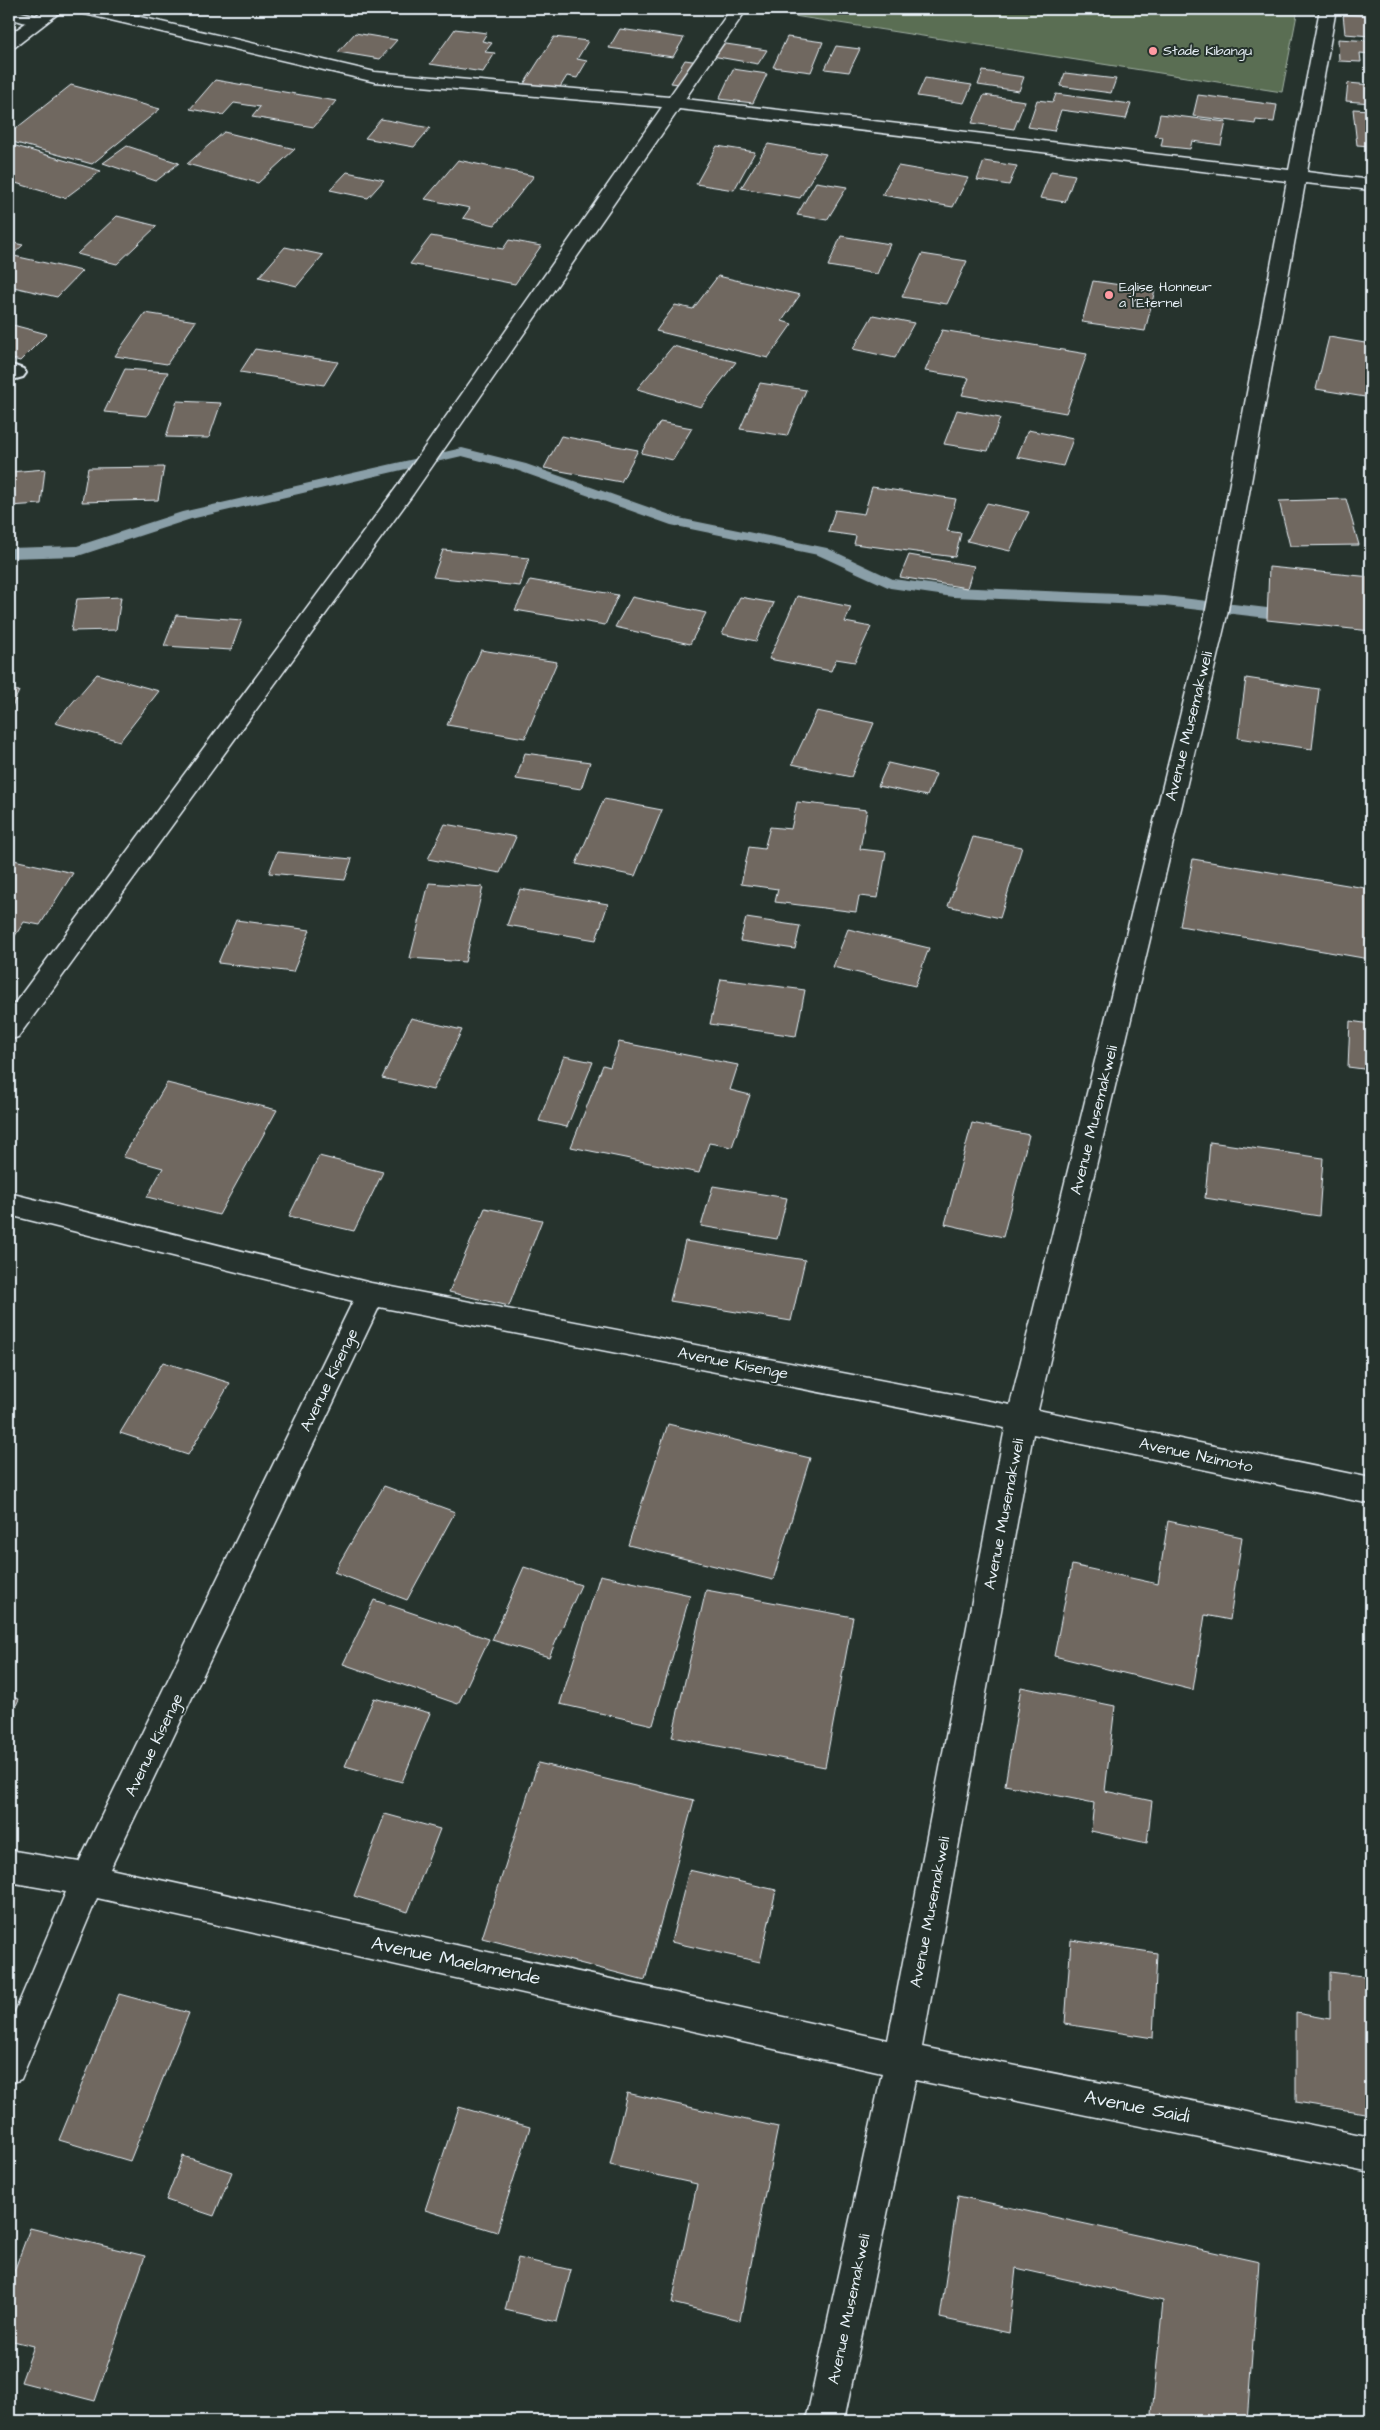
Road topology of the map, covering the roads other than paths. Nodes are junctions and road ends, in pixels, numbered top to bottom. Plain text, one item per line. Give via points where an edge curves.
1 (56, 9) edge
2 (85, 9) edge
3 (739, 9) edge
4 (1328, 9) edge
5 (9, 13) edge
6 (36, 22) junction
7 (9, 43) edge
8 (673, 103) junction
9 (1297, 176) junction
10 (1371, 185) edge
11 (9, 1030) edge
12 (9, 1204) edge
13 (371, 1294) junction
14 (1022, 1419) junction
15 (1371, 1491) edge
16 (9, 1866) edge
17 (88, 1880) junction
18 (902, 2060) junction
19 (9, 2067) edge
20 (1371, 2155) edge
21 (825, 2421) edge

1 - 6 street
2 - 8 street via 375,77
3 - 8 street
4 - 9 street, Avenue Musemakweli
5 - 6 street
6 - 7 street
8 - 9 street
8 - 11 street via 406,489
9 - 10 street
9 - 14 street, Avenue Musemakweli via 1217,606
12 - 13 street
13 - 14 street, Avenue Kisenge
13 - 17 street, Avenue Kisenge
14 - 15 street, Avenue Nzimoto
14 - 18 street, Avenue Musemakweli
16 - 17 street, Avenue Maelamende
17 - 18 street, Avenue Maelamende
17 - 19 street, Avenue Kisenge
18 - 20 street, Avenue Saidi
18 - 21 street, Avenue Musemakweli

